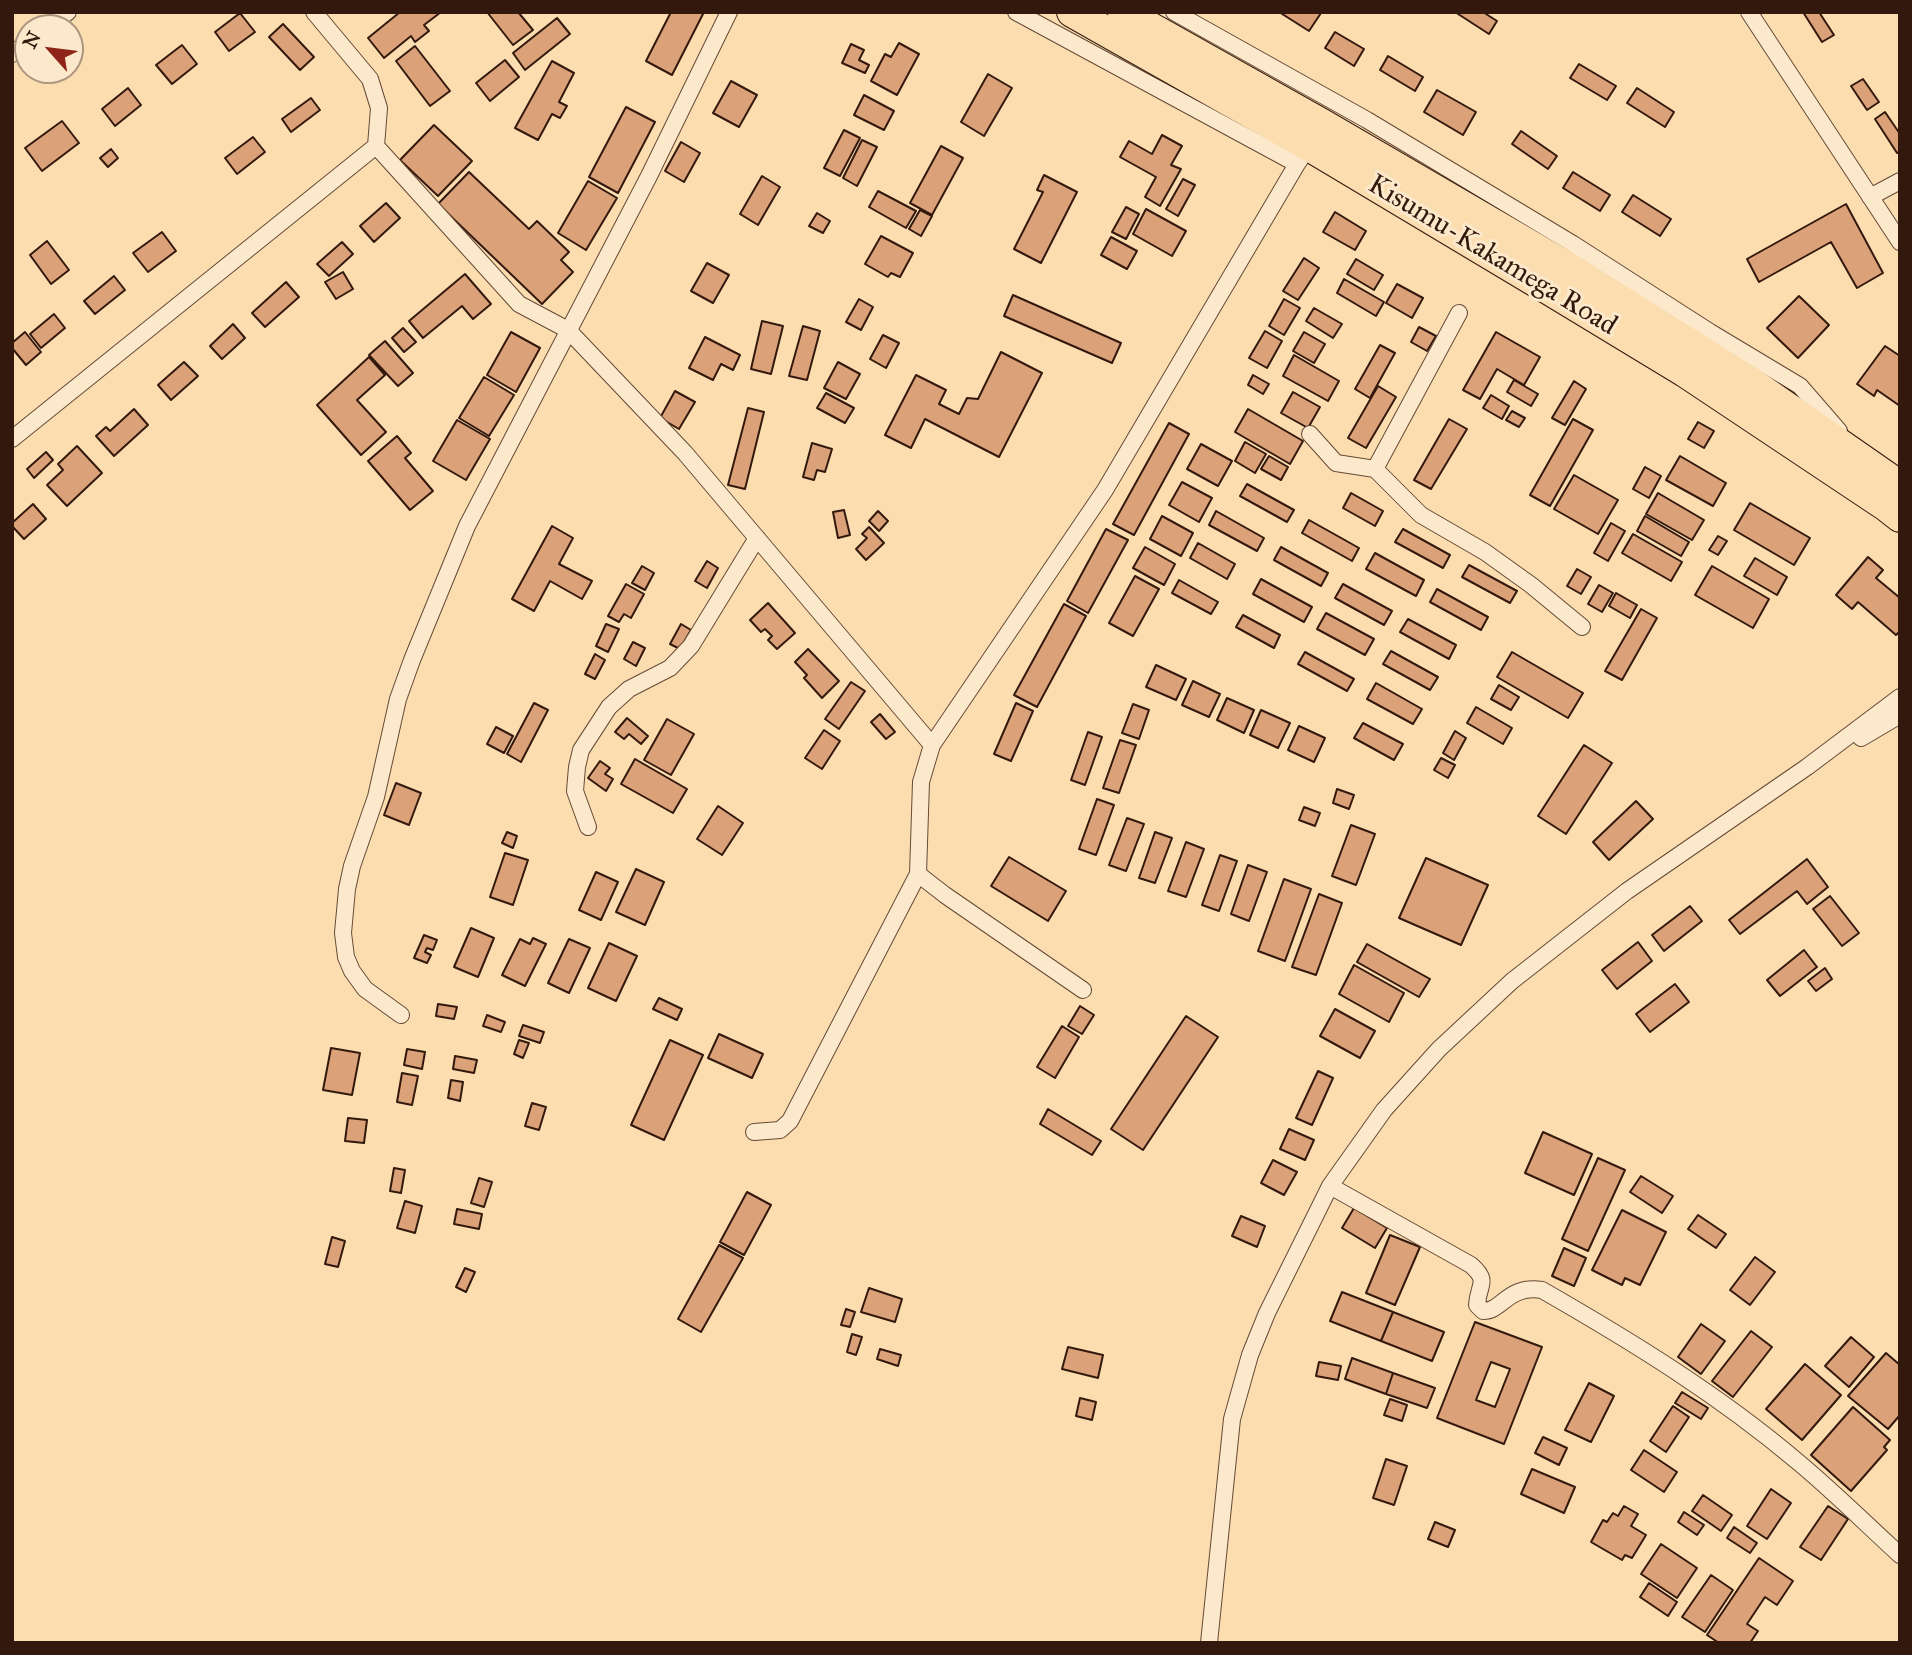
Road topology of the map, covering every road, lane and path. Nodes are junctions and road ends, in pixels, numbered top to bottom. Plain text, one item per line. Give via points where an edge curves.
1 (314, 12) edge
2 (729, 12) edge
3 (1016, 12) edge
4 (1072, 12) edge
5 (1123, 12) edge
6 (1174, 12) edge
7 (1749, 12) edge
8 (376, 146) junction
9 (1303, 155) junction
10 (1900, 181) edge
11 (1870, 197) junction
12 (1900, 242) edge
13 (1459, 313) dead end
14 (568, 330) junction
15 (1310, 435) dead end
16 (12, 439) edge
17 (1869, 466) junction
18 (1375, 470) junction
19 (1900, 486) edge
20 (1900, 517) edge
21 (757, 538) junction
22 (1582, 627) dead end
23 (1900, 697) edge
24 (1900, 715) edge
25 (932, 745) junction
26 (1807, 767) junction
27 (588, 827) dead end
28 (919, 874) junction
29 (1083, 990) dead end
30 (401, 1015) dead end
31 (754, 1132) dead end
32 (1330, 1186) junction
33 (1900, 1555) edge
34 (1209, 1643) edge

1 - 8 street via 370,79 379,107
2 - 14 street
3 - 9 street
4 - 9 highway, Kisumu-Kakamega Road
5 - 17 highway, Kisumu-Kakamega Road via 1564,265 1752,383
6 - 17 street via 1367,120 1800,386
7 - 11 street
8 - 14 street via 519,304
8 - 16 street
9 - 20 highway, Kisumu-Kakamega Road via 1685,372
9 - 25 street via 1105,490
10 - 11 street
11 - 12 street
13 - 18 street
14 - 21 street via 685,453
14 - 30 street via 467,526 412,660 398,699 376,797 352,866 343,933 346,957 365,989
15 - 18 street via 1336,463
17 - 19 highway, Kisumu-Kakamega Road
18 - 22 street via 1421,515 1485,552
21 - 25 street
21 - 27 street via 691,646 670,667 629,689 609,707 581,750 575,791
23 - 26 street
24 - 26 street
25 - 28 street via 921,782
26 - 32 street via 1627,891 1513,981 1439,1049 1384,1110
28 - 29 street
28 - 31 street via 790,1121 780,1130
32 - 33 street via 1471,1265 1483,1279 1477,1305 1483,1311 1529,1288 1542,1290 1614,1331 1705,1390 1798,1462
32 - 34 street via 1272,1302 1232,1419

